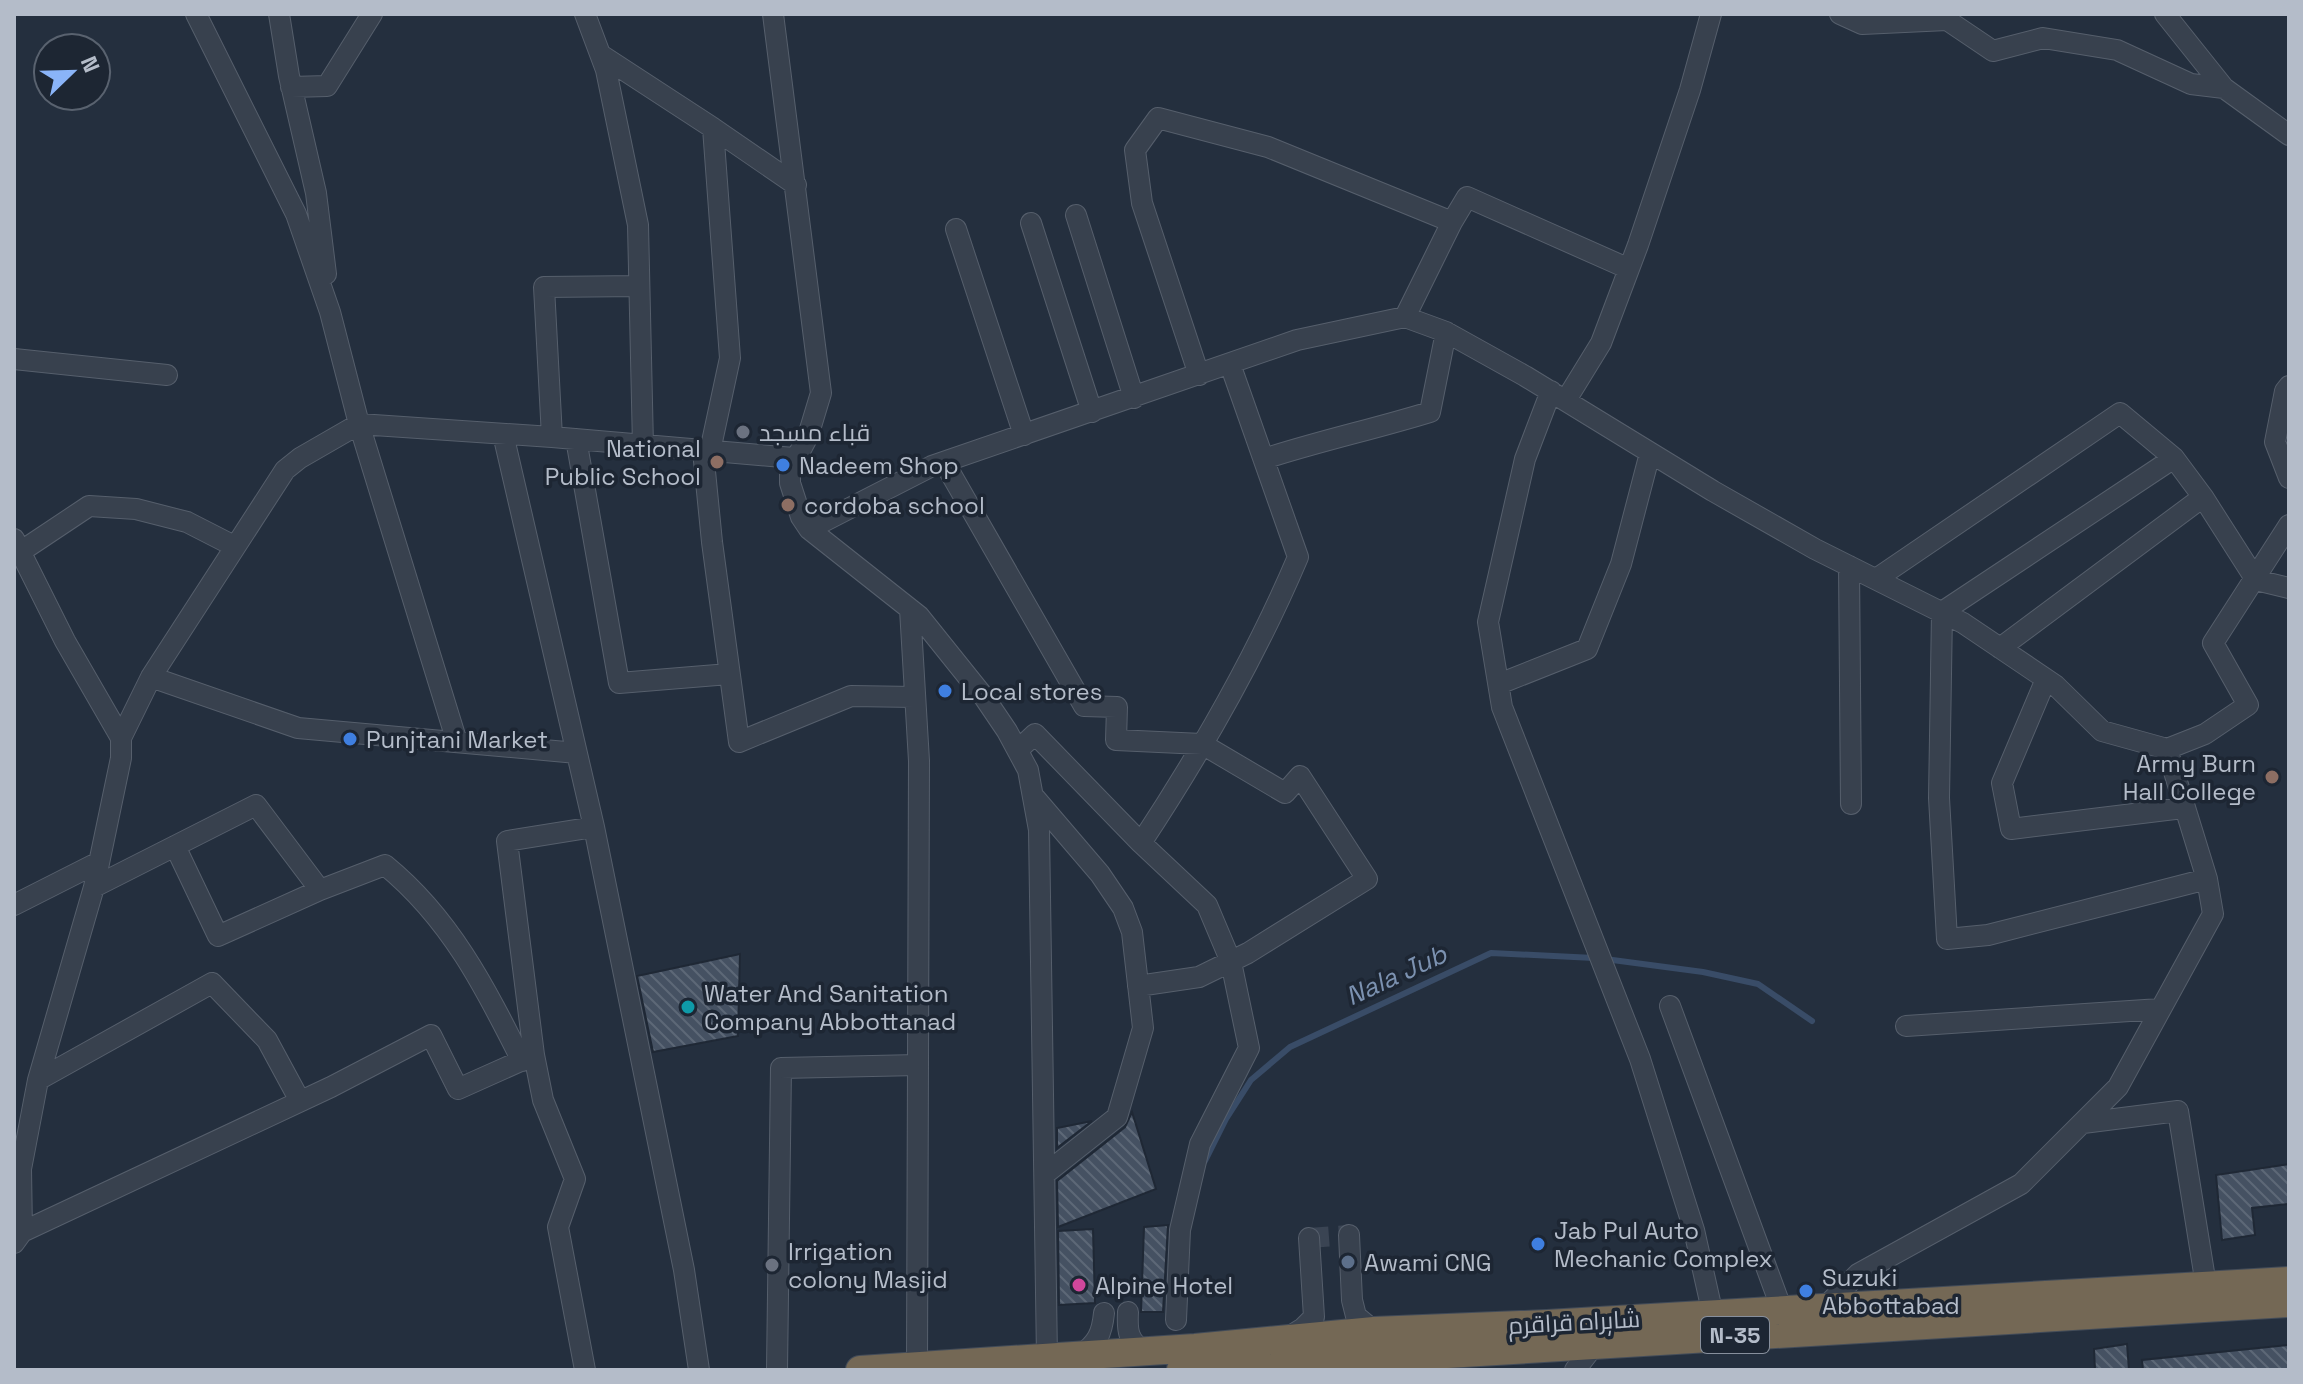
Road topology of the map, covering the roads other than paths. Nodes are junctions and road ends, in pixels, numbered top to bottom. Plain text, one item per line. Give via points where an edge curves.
1 (196, 14) edge
2 (279, 14) edge
3 (372, 14) edge
4 (585, 14) edge
5 (773, 14) edge
6 (1711, 14) edge
7 (1840, 14) edge
8 (2165, 14) edge
9 (1893, 18) edge
10 (601, 55) junction
11 (291, 87) junction
12 (2224, 88) junction
13 (713, 128) junction
14 (2289, 135) edge
15 (796, 185) junction
16 (1076, 215) dead end
17 (1452, 222) junction
18 (1031, 223) dead end
19 (956, 229) dead end
20 (1627, 268) junction
21 (639, 286) junction
22 (330, 312) junction
23 (1405, 317) junction
24 (1446, 332) junction
25 (14, 359) edge
26 (1230, 364) junction
27 (167, 375) dead end
28 (1199, 375) junction
29 (2289, 386) edge
30 (1558, 396) junction
31 (1134, 398) junction
32 (1092, 412) junction
33 (359, 424) junction
34 (503, 434) junction
35 (1024, 435) junction
36 (552, 437) junction
37 (576, 439) junction
38 (643, 446) junction
39 (706, 451) junction
40 (1650, 453) junction
41 (794, 458) junction
42 (2174, 458) junction
43 (1264, 459) junction
44 (944, 462) junction
45 (2289, 478) edge
46 (2203, 497) junction
47 (2289, 525) edge
48 (809, 529) junction
49 (17, 546) edge
50 (234, 546) junction
51 (1849, 566) junction
52 (1876, 579) junction
53 (2256, 580) junction
54 (2289, 588) edge
55 (910, 609) junction
56 (1942, 612) junction
57 (2000, 648) junction
58 (729, 674) junction
59 (151, 677) junction
60 (2046, 679) junction
61 (1499, 684) junction
62 (915, 697) junction
63 (121, 738) junction
64 (457, 742) junction
65 (1202, 744) junction
66 (2167, 749) junction
67 (1018, 750) junction
68 (577, 753) junction
69 (1035, 798) junction
70 (1851, 804) dead end
71 (2183, 808) junction
72 (594, 827) junction
73 (1141, 843) junction
74 (175, 846) junction
75 (99, 862) junction
76 (2207, 879) junction
77 (94, 887) junction
78 (320, 890) junction
79 (14, 905) edge
80 (1231, 962) junction
81 (1138, 986) junction
82 (1670, 1006) dead end
83 (2160, 1009) junction
84 (1906, 1026) dead end
85 (528, 1058) junction
86 (918, 1065) junction
87 (38, 1080) junction
88 (300, 1101) junction
89 (2083, 1123) junction
90 (18, 1161) edge
91 (1045, 1174) junction
92 (1349, 1235) dead end
93 (18, 1238) edge
94 (1309, 1238) dead end
95 (2289, 1281) edge
96 (2206, 1285) junction
97 (2289, 1303) edge
98 (1824, 1308) junction
99 (1782, 1310) junction
100 (1128, 1312) dead end
101 (1104, 1313) dead end
102 (1713, 1315) junction
103 (1176, 1320) dead end
104 (1374, 1331) junction
105 (1546, 1335) junction
106 (1596, 1343) junction
107 (1150, 1350) junction
108 (1081, 1355) junction
109 (1293, 1357) edge
110 (1047, 1358) junction
111 (1430, 1362) edge
112 (1195, 1364) edge
113 (917, 1366) junction
114 (585, 1370) edge
115 (699, 1370) edge
116 (777, 1370) edge
117 (860, 1370) edge
118 (1575, 1370) edge

1 - 22 street via 296,214
2 - 11 street
3 - 11 street via 327,86
4 - 10 street
5 - 15 street
6 - 20 street
7 - 9 street via 1862,24
8 - 12 street
9 - 12 street via 1947,20 1993,51 2043,38 2117,50 2191,84
10 - 13 street
10 - 21 street via 638,225
11 - 22 street via 316,193
12 - 14 street
13 - 15 street
13 - 39 street via 730,358
15 - 41 street via 821,393 808,436
16 - 31 street
17 - 20 street via 1467,197
17 - 23 street
17 - 28 street via 1268,147 1158,118 1135,150 1142,203
18 - 32 street
19 - 35 street
20 - 30 street via 1601,343
21 - 36 street via 544,287
21 - 38 street
22 - 33 street
23 - 24 street
23 - 26 street via 1297,340
24 - 30 street
24 - 43 street via 1430,412
25 - 27 street
26 - 28 street
26 - 43 street
28 - 31 street
29 - 45 street via 2275,442
30 - 40 street
30 - 61 street via 1525,459 1488,622
31 - 32 street
32 - 35 street
33 - 34 street
33 - 50 street via 285,470
33 - 64 street
34 - 36 street
34 - 68 street
35 - 44 street
36 - 37 street
37 - 38 street
37 - 58 street via 619,683
38 - 39 street
39 - 41 street
39 - 58 street
40 - 51 street
40 - 61 street via 1621,564 1587,649
41 - 48 street via 790,483
42 - 46 street
42 - 52 street via 2120,413
42 - 56 street
43 - 65 street via 1298,557 1270,622
44 - 48 street
44 - 65 street via 1084,706 1117,707 1116,740
46 - 53 street
46 - 57 street
47 - 53 street
48 - 55 street
49 - 50 street via 89,506 136,509 187,522
49 - 63 street
50 - 59 street
51 - 52 street
51 - 70 street
52 - 56 street
53 - 54 street
53 - 66 street via 2213,643 2248,705 2205,734
55 - 62 street
55 - 67 street via 984,697
56 - 57 street
56 - 76 street via 1939,798 1947,939 1988,935
57 - 60 street
58 - 62 street via 739,742 851,696
59 - 63 street
59 - 64 street via 298,728
60 - 66 street via 2102,731
60 - 71 street via 2002,783 2011,829
61 - 102 street via 1502,707 1640,1059 1694,1230
62 - 86 street
63 - 75 street
64 - 68 street
65 - 73 street
65 - 80 street via 1285,793 1300,776 1367,879
66 - 71 street
67 - 69 street
67 - 73 street via 1035,734
68 - 72 street
69 - 81 street via 1123,908 1132,932
69 - 91 street
71 - 76 street
72 - 85 street via 507,841
72 - 115 street via 684,1270
73 - 80 street via 1207,905
74 - 77 street
74 - 78 street via 256,805
74 - 78 street via 218,936
75 - 77 street
75 - 79 street
76 - 83 street via 2213,914
77 - 87 street
78 - 85 street via 385,865 415,889 478,974
80 - 81 street via 1199,977
80 - 103 street via 1249,1048 1200,1144 1180,1230
81 - 91 street via 1143,1028 1117,1117
82 - 99 street
83 - 84 street
83 - 89 street via 2118,1087
85 - 88 street via 458,1089 431,1035
85 - 114 street via 575,1179 558,1227
86 - 113 street
86 - 116 street via 781,1068
87 - 88 street via 212,983 267,1040
87 - 90 street
88 - 93 street
89 - 96 street via 2178,1111
89 - 98 street via 2021,1184 1858,1274
90 - 93 street
91 - 110 street
92 - 104 street via 1356,1316
94 - 109 street via 1314,1317 1303,1328
95 - 96 highway, شاہراہ قراقرم / N-35
96 - 98 highway, شاہراہ قراقرم / N-35
97 - 106 highway, شاہراہ قراقرم / N-35
98 - 99 highway, شاہراہ قراقرم / N-35
99 - 102 highway, شاہراہ قراقرم / N-35
100 - 107 street via 1131,1342
101 - 108 street via 1102,1332
102 - 105 highway, شاہراہ قراقرم / N-35
104 - 105 highway, شاہراہ قراقرم / N-35
104 - 109 highway, شاہراہ قراقرم / N-35
105 - 106 highway, شاہراہ قراقرم / N-35
105 - 111 highway, شاہراہ قراقرم / N-35
106 - 118 street
107 - 108 highway, شاہراہ قراقرم / N-35
107 - 112 highway, شاہراہ قراقرم / N-35
108 - 110 highway, شاہراہ قراقرم / N-35
109 - 111 highway, شاہراہ قراقرم / N-35
109 - 112 highway, شاہراہ قراقرم / N-35
110 - 113 highway, شاہراہ قراقرم / N-35
113 - 117 highway, شاہراہ قراقرم / N-35

